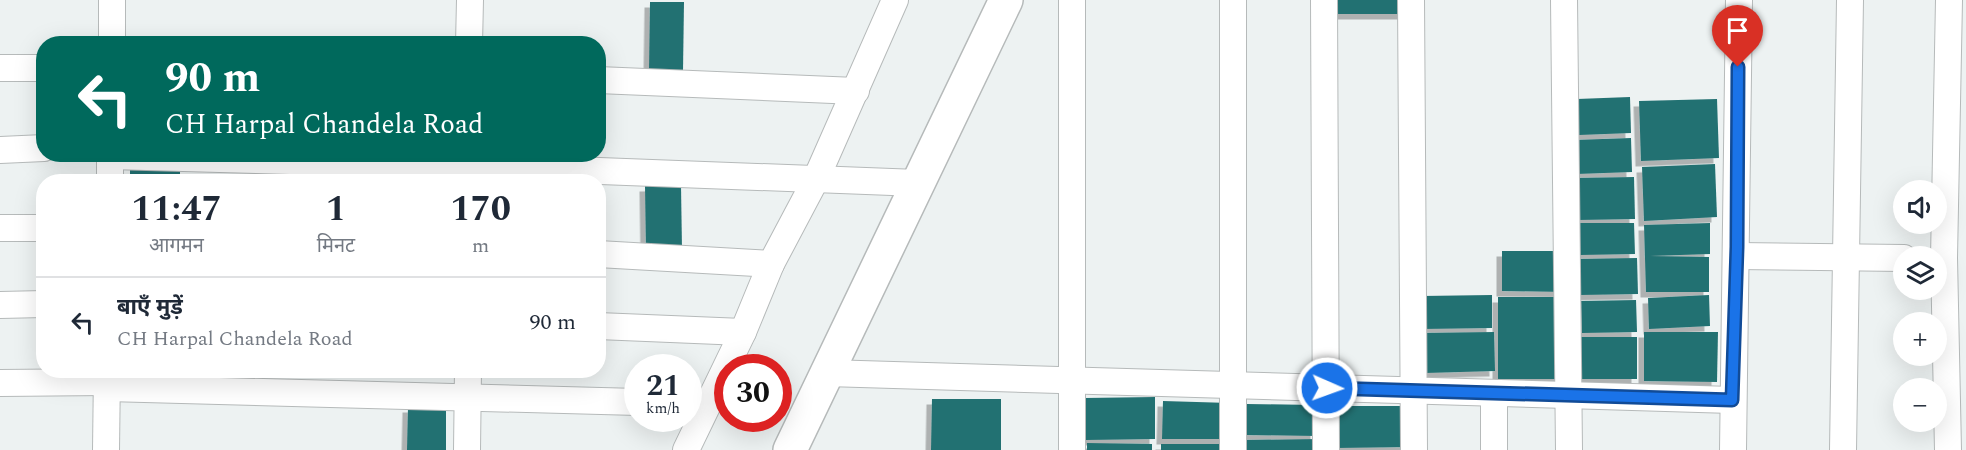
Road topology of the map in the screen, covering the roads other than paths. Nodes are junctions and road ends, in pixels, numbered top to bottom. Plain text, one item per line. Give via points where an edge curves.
1 (112, 0) edge
2 (470, 0) edge
3 (896, 0) edge
4 (1006, 0) edge
5 (1072, 0) edge
6 (1233, 0) edge
7 (1324, 0) edge
8 (1411, 0) edge
9 (1564, 0) edge
10 (1739, 0) edge
11 (1850, 0) edge
12 (1949, 0) edge
13 (112, 36) edge
14 (470, 36) edge
15 (0, 68) edge
16 (36, 68) edge
17 (606, 80) edge
18 (855, 91) junction
19 (36, 148) edge
20 (0, 150) edge
21 (319, 162) edge
22 (469, 167) edge
23 (816, 179) junction
24 (918, 183) junction
25 (0, 228) edge
26 (36, 228) edge
27 (606, 254) edge
28 (1737, 256) junction
29 (1846, 257) junction
30 (1893, 258) edge
31 (1949, 258) edge
32 (771, 264) junction
33 (36, 304) edge
34 (0, 305) edge
35 (606, 326) edge
36 (743, 332) junction
37 (827, 373) junction
38 (468, 378) edge
39 (107, 380) edge
40 (1072, 380) junction
41 (0, 383) edge
42 (1233, 385) junction
43 (1327, 388) junction
44 (1414, 390) junction
45 (1494, 393) junction
46 (1569, 395) junction
47 (468, 397) junction
48 (702, 398) edge
49 (1732, 400) junction
50 (624, 402) edge
51 (691, 432) edge
52 (106, 450) edge
53 (467, 450) edge
54 (686, 450) edge
55 (790, 450) edge
56 (1072, 450) edge
57 (1233, 450) edge
58 (1326, 450) edge
59 (1414, 450) edge
60 (1494, 450) edge
61 (1569, 450) edge
62 (1733, 450) edge
63 (1843, 450) edge
64 (1948, 450) edge

1 - 13 street
2 - 14 street
3 - 18 street
4 - 24 street
5 - 40 street
6 - 42 street
7 - 43 street
8 - 44 street
9 - 46 street
10 - 28 street
11 - 29 street
12 - 31 street
15 - 16 street
17 - 18 street
18 - 23 street
19 - 20 street
21 - 22 street
22 - 23 street
23 - 24 street
23 - 32 street
24 - 37 street
25 - 26 street
27 - 32 street
28 - 29 street
28 - 49 street
29 - 30 street
29 - 63 street
31 - 64 street
32 - 36 street
33 - 34 street
35 - 36 street
36 - 48 street
37 - 40 street
37 - 55 street
38 - 47 street
39 - 41 street
39 - 47 street
39 - 52 street
40 - 42 street
40 - 56 street
42 - 43 street
42 - 57 street
43 - 44 street
43 - 58 street
44 - 45 street
44 - 59 street
45 - 46 street
45 - 60 street
46 - 49 street
46 - 61 street
47 - 50 street
47 - 53 street
49 - 62 street
51 - 54 street

